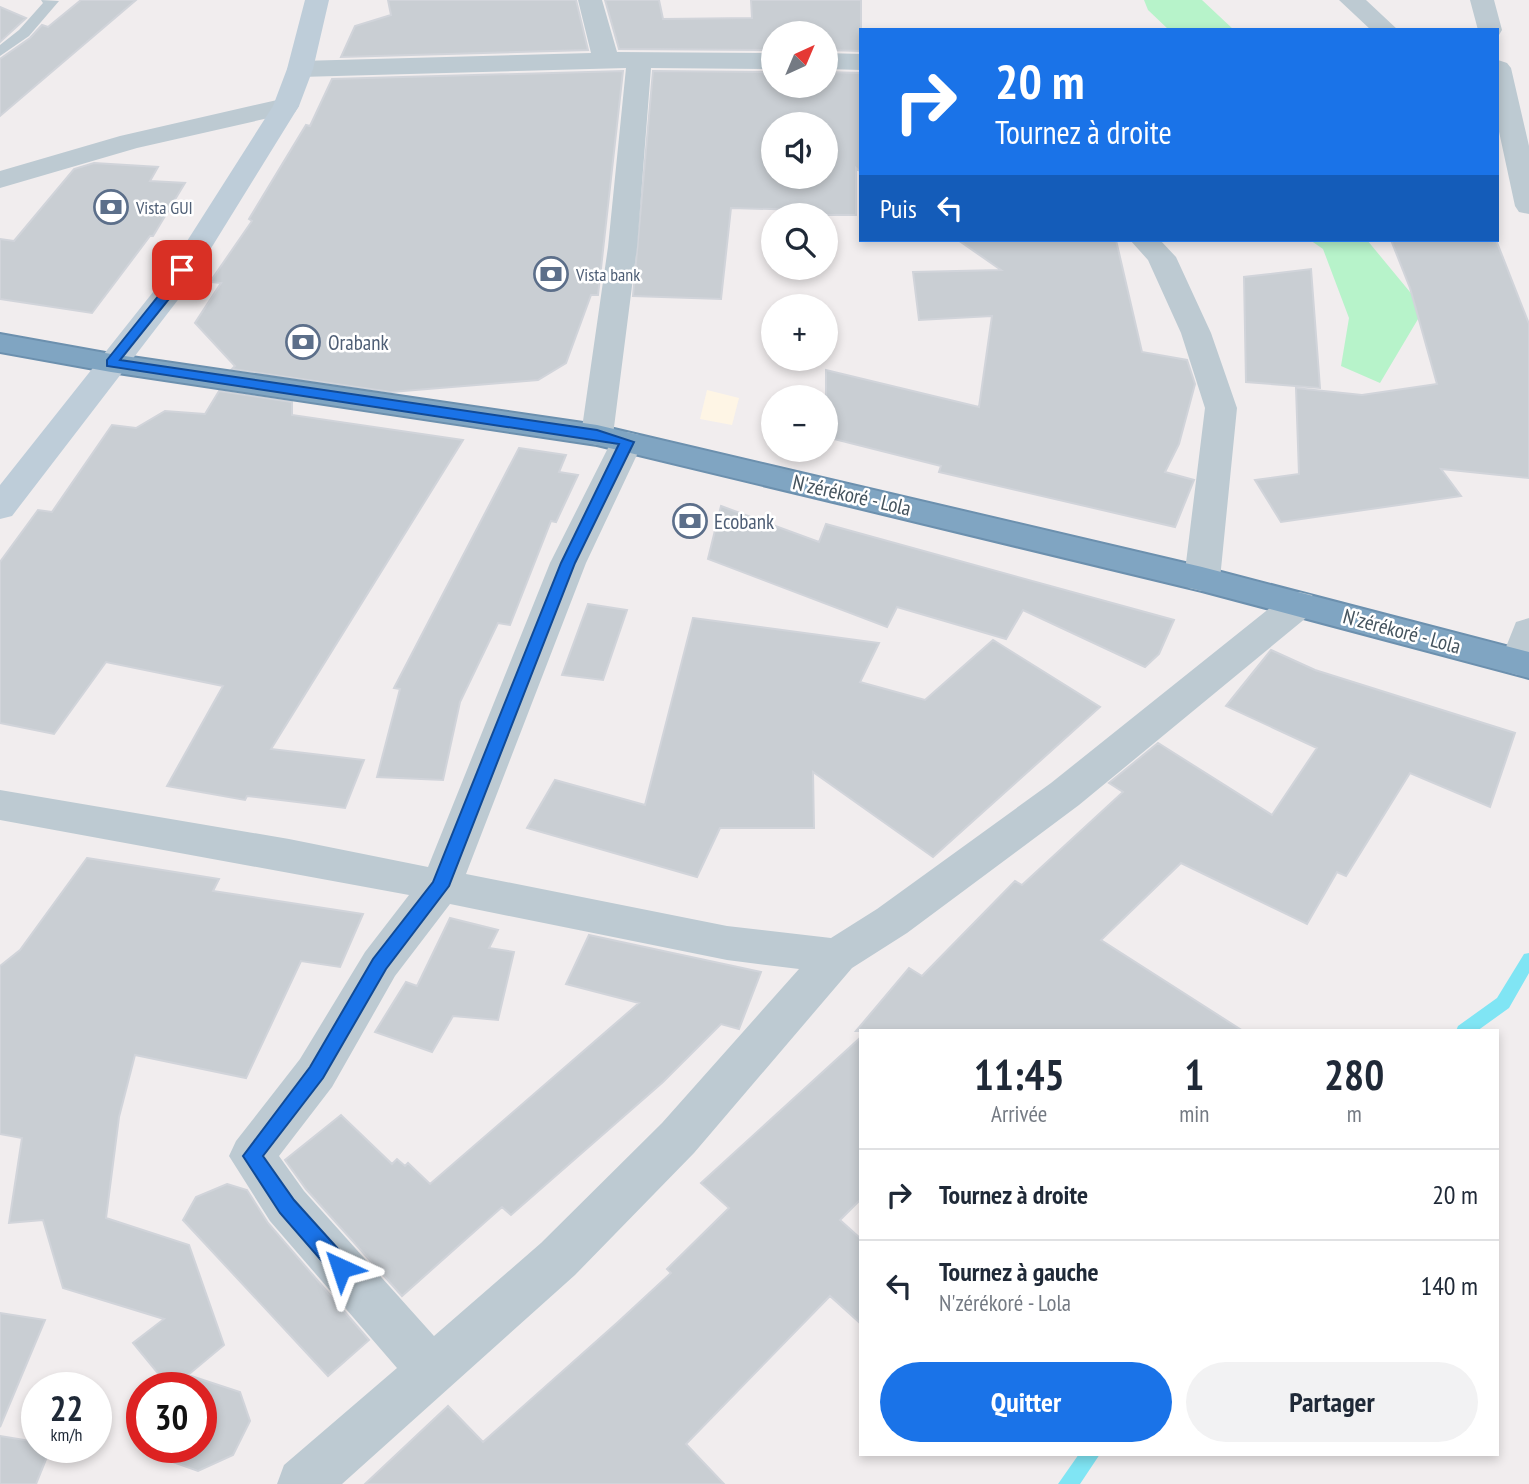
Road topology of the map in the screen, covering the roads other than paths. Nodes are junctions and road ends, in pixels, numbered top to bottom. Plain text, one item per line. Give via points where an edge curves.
1 (52, 0) edge
2 (317, 0) edge
3 (590, 0) edge
4 (1351, 0) edge
5 (1482, 0) edge
6 (1384, 28) edge
7 (1489, 28) edge
8 (0, 52) edge
9 (639, 59) junction
10 (606, 60) junction
11 (761, 61) edge
12 (838, 61) edge
13 (859, 61) edge
14 (300, 69) junction
15 (1499, 72) edge
16 (286, 106) junction
17 (1499, 169) edge
18 (0, 180) edge
19 (1528, 201) edge
20 (1146, 242) edge
21 (0, 343) edge
22 (111, 363) junction
23 (612, 438) junction
24 (0, 508) edge
25 (1202, 579) junction
26 (1299, 604) junction
27 (1525, 653) edge
28 (0, 805) edge
29 (441, 886) junction
30 (837, 956) junction
31 (432, 1371) junction
32 (303, 1484) edge

1 - 8 lane via 24,33
2 - 14 street
3 - 10 street
4 - 6 street
5 - 7 street
9 - 10 street
9 - 11 street
9 - 23 street via 617,298
10 - 14 street
12 - 13 street
14 - 16 street
15 - 19 street
16 - 18 street via 130,142
16 - 22 street via 173,286
17 - 19 street
20 - 25 street via 1161,257 1190,321 1221,408
21 - 22 highway, N'zérékoré - Lola
22 - 23 highway, N'zérékoré - Lola
22 - 24 street
23 - 25 highway, N'zérékoré - Lola
23 - 29 street
25 - 26 highway, N'zérékoré - Lola
26 - 27 highway, N'zérékoré - Lola
26 - 30 street via 1065,794
28 - 29 street
29 - 30 street via 727,943
29 - 31 street via 380,964 316,1073 252,1156 287,1206
30 - 31 street via 668,1147 558,1259
31 - 32 street

